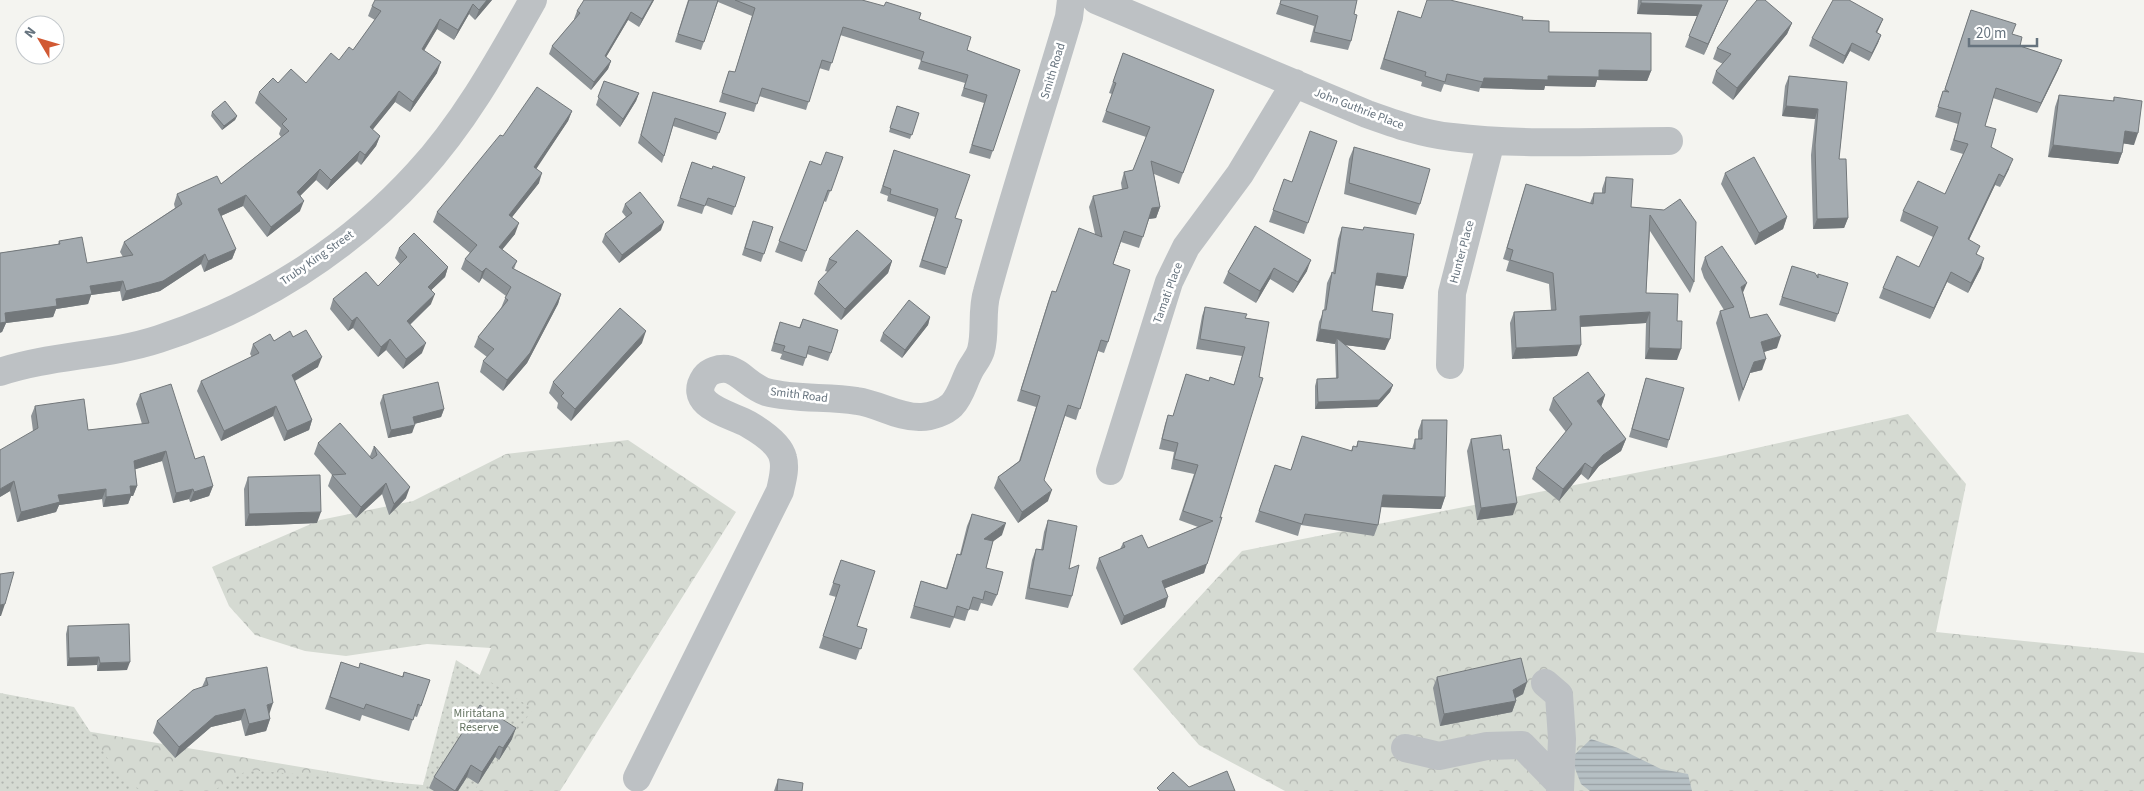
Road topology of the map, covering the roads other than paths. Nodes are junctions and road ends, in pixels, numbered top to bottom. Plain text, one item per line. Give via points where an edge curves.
1 (533, 0) edge
2 (1071, 0) edge
3 (1096, 0) edge
4 (1294, 83) junction
5 (1491, 141) junction
6 (1669, 141) dead end
7 (1450, 365) dead end
8 (0, 372) edge
9 (1110, 471) dead end
10 (1545, 683) dead end
11 (1405, 748) dead end
12 (636, 778) dead end
13 (1560, 787) edge

1 - 8 street, Truby King Street via 486,82 419,173 382,210 320,259 248,302 202,324 111,351 17,366
2 - 12 street, Smith Road via 1069,17 986,296 981,351 951,406 933,416 911,417 858,401 767,392 754,388 728,369 716,370 705,376 701,393 708,405 719,413 747,423 765,436 784,459 784,475 780,491
3 - 4 street, John Guthrie Place
4 - 5 street, John Guthrie Place via 1406,127 1450,137
4 - 9 street, Tamati Place via 1240,174 1186,246 1169,282
5 - 6 street, John Guthrie Place
5 - 7 street, Hunter Place via 1452,293
10 - 13 street via 1559,695 1562,739
11 - 13 street via 1439,756 1487,746 1522,745

